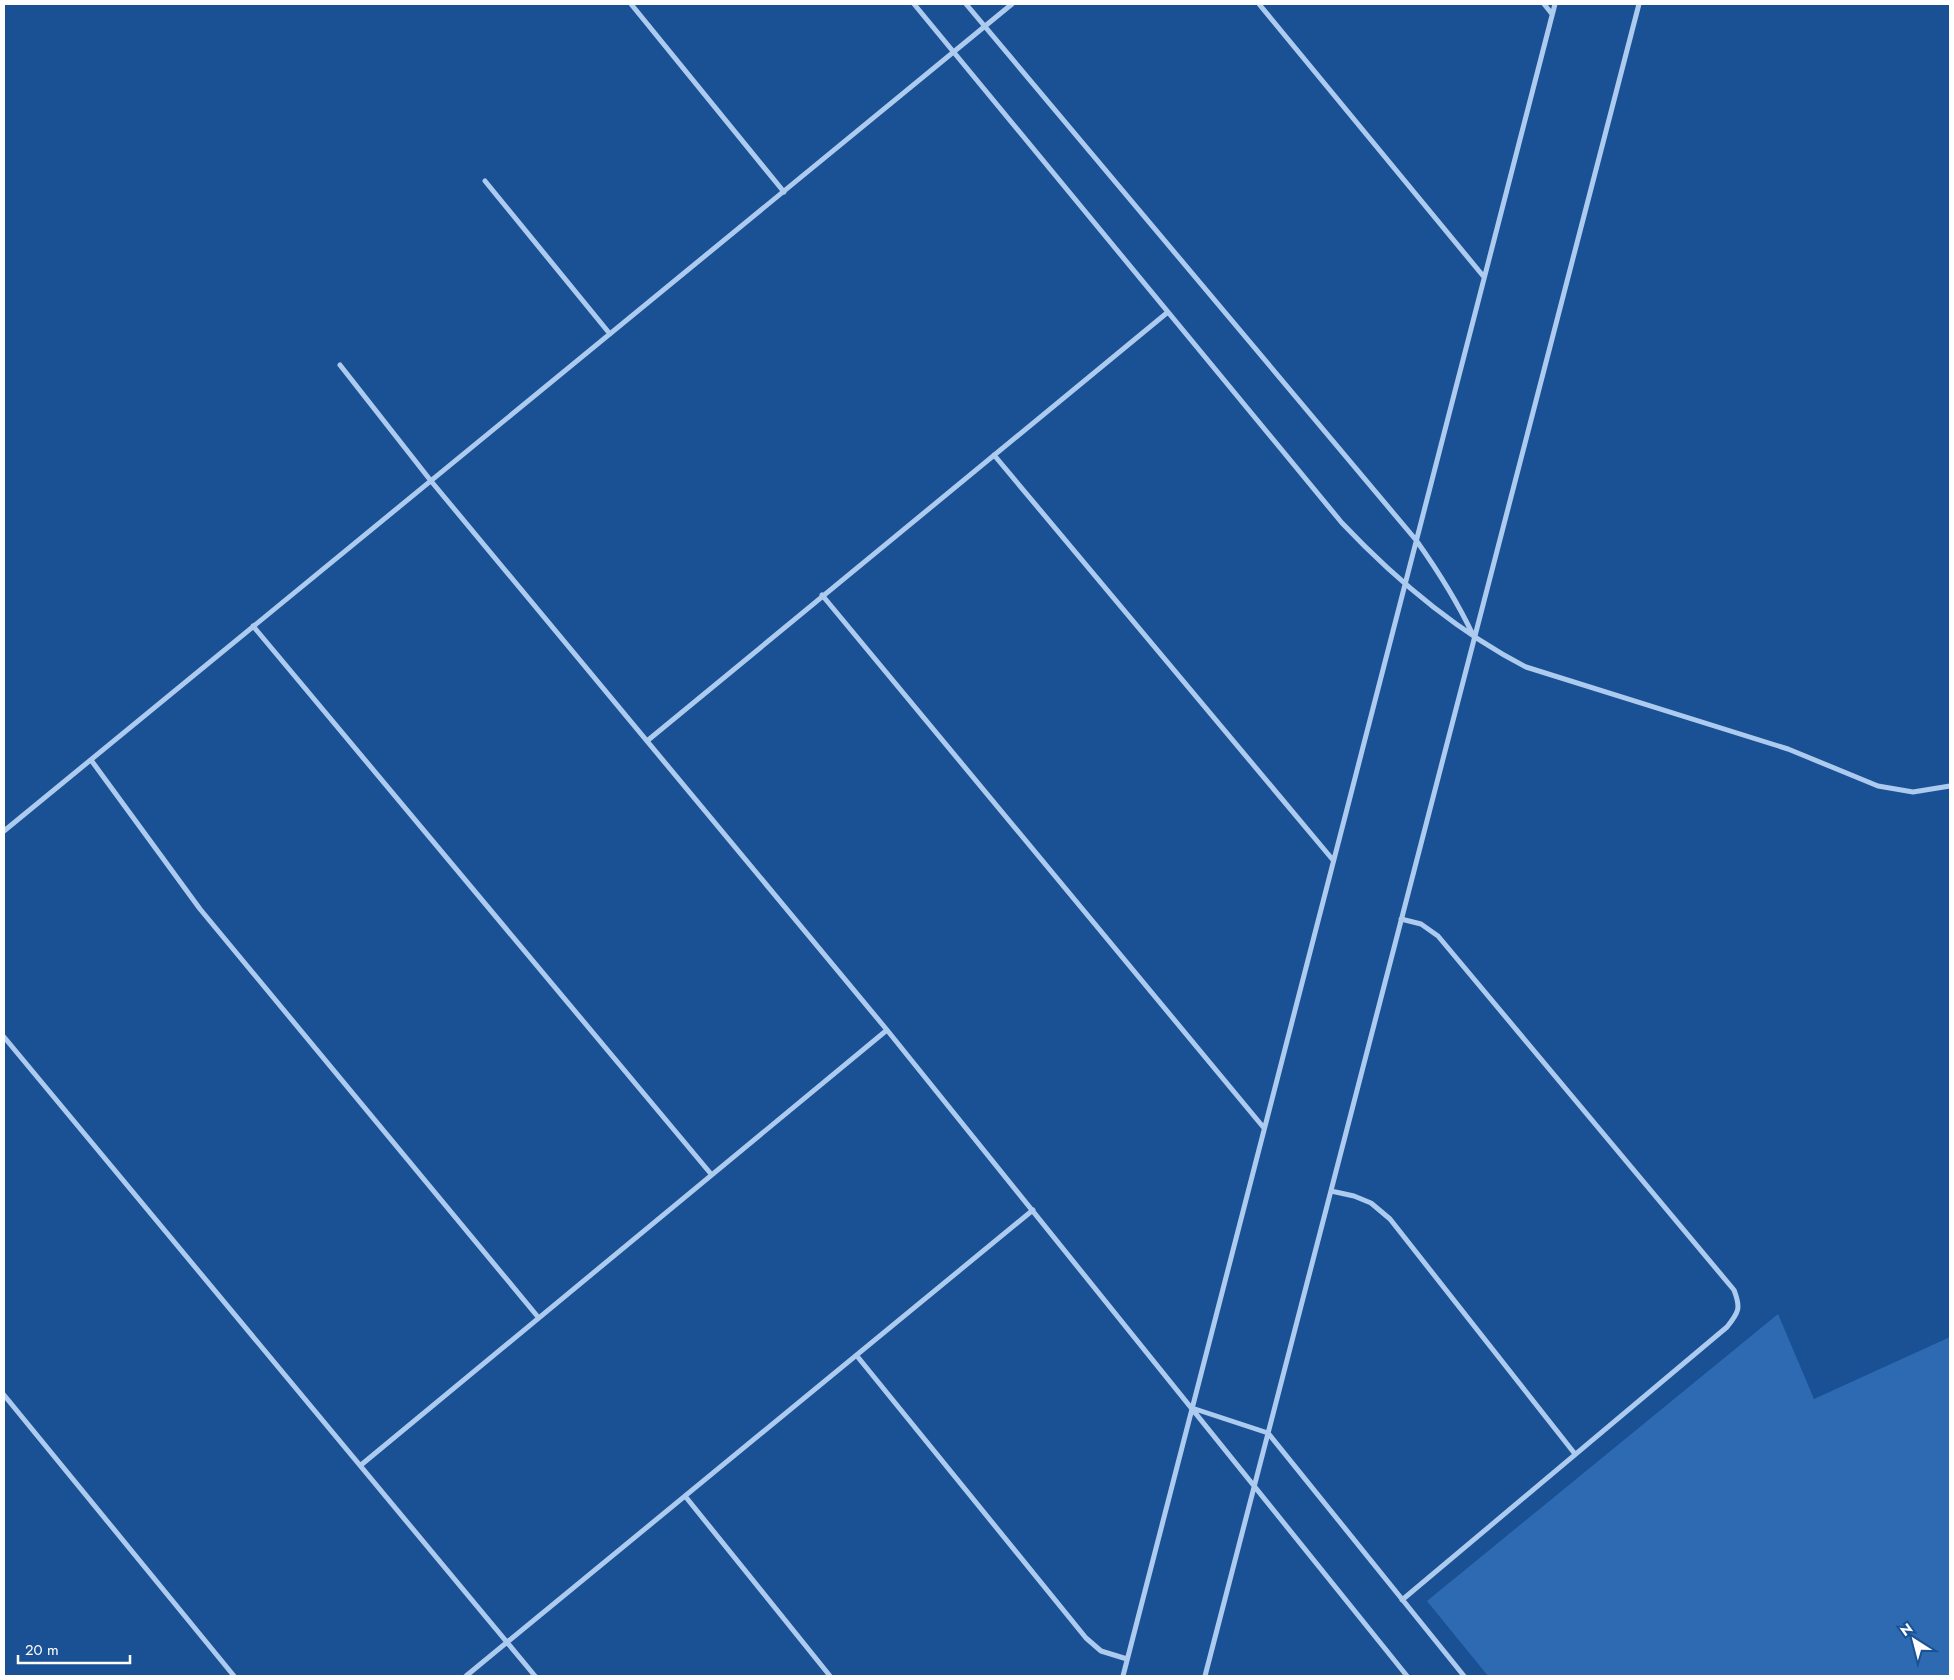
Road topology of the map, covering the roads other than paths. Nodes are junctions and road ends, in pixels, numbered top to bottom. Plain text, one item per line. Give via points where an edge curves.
1 (631, 4) edge
2 (914, 4) edge
3 (966, 4) edge
4 (1012, 4) edge
5 (1259, 4) edge
6 (1544, 4) edge
7 (1555, 4) edge
8 (1639, 4) edge
9 (1552, 14) junction
10 (984, 27) junction
11 (954, 52) junction
12 (485, 181) dead end
13 (784, 192) junction
14 (1484, 277) junction
15 (1168, 312) junction
16 (610, 334) junction
17 (340, 365) dead end
18 (994, 455) junction
19 (431, 481) junction
20 (1416, 540) junction
21 (1404, 584) junction
22 (822, 595) junction
23 (253, 626) junction
24 (1475, 637) junction
25 (647, 741) junction
26 (91, 760) junction
27 (1950, 786) edge
28 (4, 831) edge
29 (1333, 860) junction
30 (1401, 919) junction
31 (887, 1030) junction
32 (4, 1037) edge
33 (1264, 1128) junction
34 (711, 1174) junction
35 (1331, 1190) junction
36 (1033, 1210) junction
37 (538, 1317) junction
38 (857, 1356) junction
39 (4, 1395) edge
40 (1192, 1408) junction
41 (1268, 1433) junction
42 (1575, 1454) junction
43 (361, 1465) junction
44 (1254, 1486) junction
45 (685, 1496) junction
46 (1402, 1600) junction
47 (507, 1642) junction
48 (1127, 1659) junction
49 (234, 1676) edge
50 (466, 1676) edge
51 (535, 1676) edge
52 (830, 1676) edge
53 (1122, 1676) edge
54 (1205, 1676) edge
55 (1407, 1676) edge
56 (1464, 1676) edge

1 - 13 street
2 - 11 street
3 - 10 street
4 - 10 street
5 - 14 street
6 - 9 street
7 - 9 street
8 - 24 street
9 - 14 street
10 - 11 street
10 - 20 street
11 - 13 street
11 - 15 street
12 - 16 street
13 - 16 street
14 - 20 street
15 - 18 street
15 - 21 street via 1342,523
16 - 19 street
17 - 19 street
18 - 22 street
18 - 29 street
19 - 23 street
19 - 25 street
20 - 21 street
20 - 24 street via 1448,586
21 - 24 street
21 - 29 street
22 - 25 street
22 - 33 street
23 - 26 street
23 - 34 street
24 - 27 street via 1526,667 1788,749 1878,786 1913,792
24 - 30 street
25 - 31 street
26 - 28 street
26 - 37 street via 200,909
29 - 33 street
30 - 35 street
30 - 42 street via 1420,924 1438,936 1734,1290 1739,1302 1737,1315 1727,1327
31 - 34 street
31 - 36 street
32 - 43 street
33 - 40 street
34 - 37 street
35 - 41 street
35 - 42 street via 1371,1203 1390,1218
36 - 38 street
36 - 40 street
37 - 43 street
38 - 45 street
38 - 48 street via 1086,1638 1101,1650
39 - 49 street
40 - 41 street
40 - 44 street
40 - 48 street
41 - 44 street
41 - 46 street
42 - 46 street
43 - 47 street
44 - 54 street
44 - 55 street
45 - 47 street
45 - 52 street
46 - 56 street
47 - 50 street
47 - 51 street
48 - 53 street

